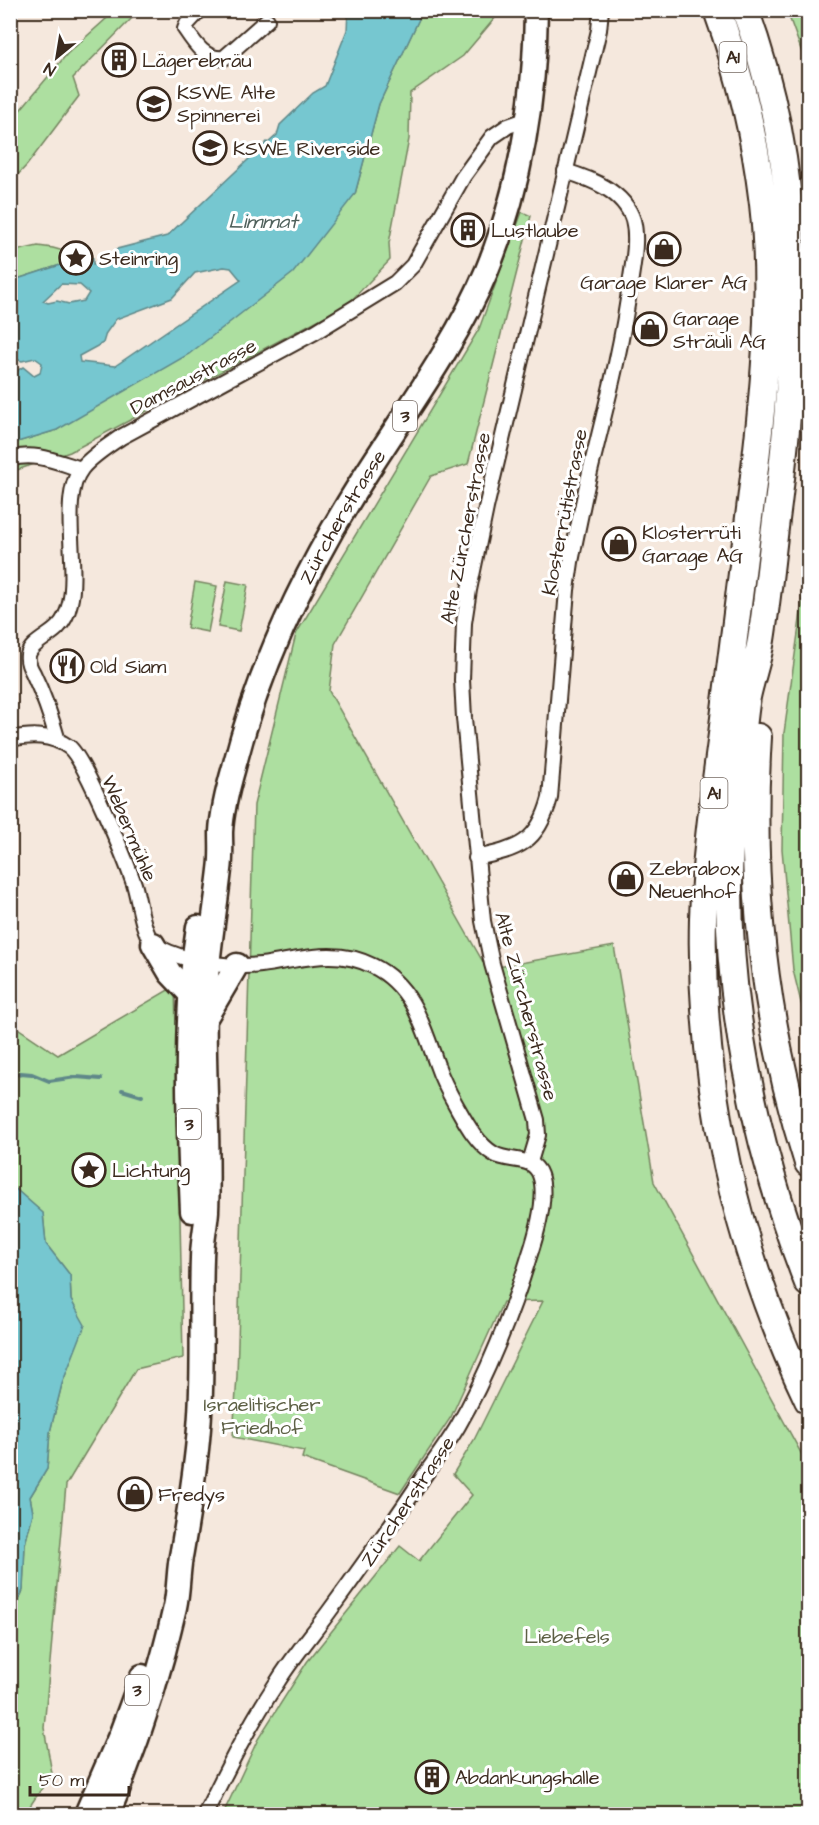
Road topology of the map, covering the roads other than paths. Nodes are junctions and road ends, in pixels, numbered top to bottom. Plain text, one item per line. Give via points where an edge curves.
1 (200, 10) edge
2 (536, 10) edge
3 (601, 10) edge
4 (717, 10) edge
5 (745, 10) edge
6 (267, 20) dead end
7 (528, 119) junction
8 (565, 171) junction
9 (10, 459) edge
10 (81, 469) junction
11 (760, 643) junction
12 (10, 739) edge
13 (58, 741) junction
14 (476, 858) junction
15 (153, 944) junction
16 (201, 961) junction
17 (237, 965) junction
18 (189, 993) junction
19 (205, 1020) junction
20 (530, 1162) junction
21 (808, 1163) edge
22 (201, 1254) junction
23 (808, 1283) edge
24 (808, 1400) edge
25 (179, 1563) junction
26 (86, 1815) edge
27 (108, 1815) edge
28 (205, 1815) edge

1 - 6 street via 185,29 206,55 218,59
2 - 7 main road, Zürcherstrasse / 3
3 - 8 street, Alte Zürcherstrasse
4 - 24 highway, A1 via 738,72 754,139 764,216 767,314 757,455 705,880 706,1020 713,1089 734,1194 765,1296
5 - 11 highway, A1 via 780,134 790,205 794,279 787,423
7 - 10 street, Damsaustrasse via 492,137 463,177 413,265 395,283 315,332 122,437
7 - 16 main road, Zürcherstrasse / 3 via 508,212 471,303 303,581 260,682 230,782 221,828 221,858
8 - 14 street, Alte Zürcherstrasse via 464,623 462,680
8 - 14 street, Klosterrütistrasse via 605,187 628,208 635,232 632,273 620,347 571,562 549,804 543,820 524,843
9 - 10 street via 23,455 40,457
10 - 13 street via 71,503 70,603 57,628 28,656
11 - 21 highway, A1 via 755,807 759,914 778,1043
11 - 23 highway, A1 via 747,699 734,806 729,880 731,955 740,1030 758,1121 779,1200
12 - 13 street via 44,736
13 - 15 street, Webermühle via 73,749 85,770 129,870
14 - 20 street, Alte Zürcherstrasse via 492,964 537,1119 538,1135
15 - 16 street
15 - 18 main road via 170,973
16 - 17 street
16 - 18 main road, 3
16 - 19 main road, 3
17 - 19 main road
17 - 20 street via 331,955 360,961 386,974 416,1008 441,1077 473,1133 499,1156
18 - 22 main road, 3 via 187,1079 192,1215
19 - 22 main road, 3 via 207,1213
20 - 28 street, Zürcherstrasse via 542,1183 532,1248 501,1335 474,1395 388,1532 278,1680
22 - 25 main road, 3 via 203,1345 199,1430
25 - 26 main road, 3 via 125,1722
25 - 27 main road, 3 via 177,1601 160,1665

